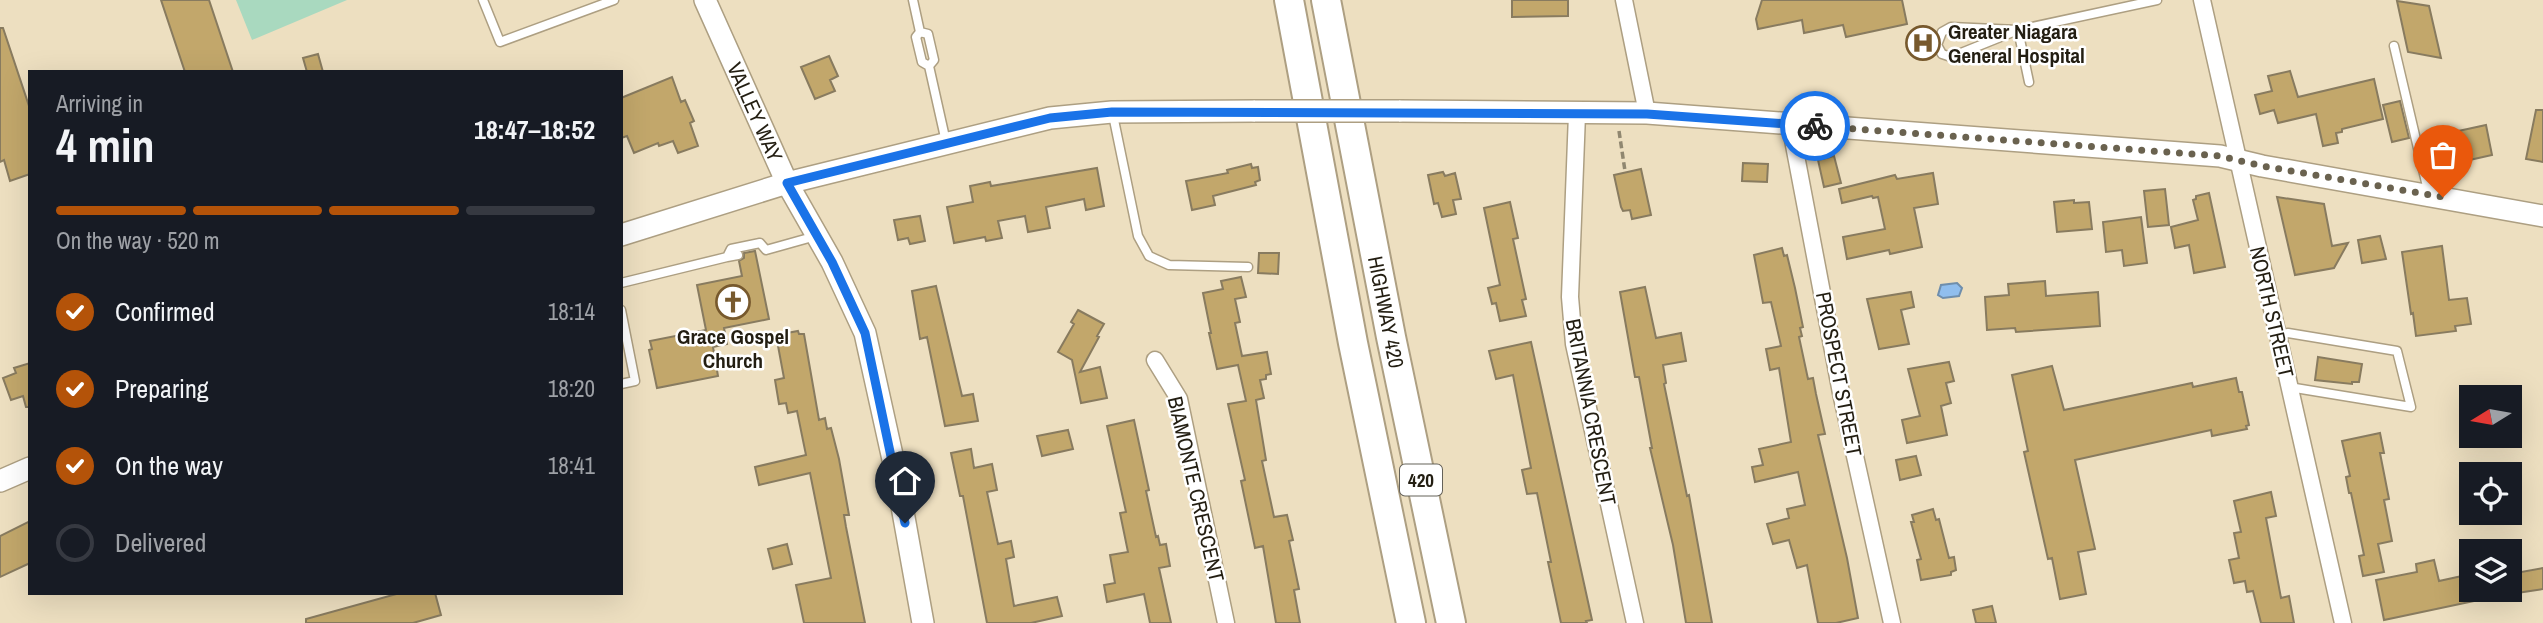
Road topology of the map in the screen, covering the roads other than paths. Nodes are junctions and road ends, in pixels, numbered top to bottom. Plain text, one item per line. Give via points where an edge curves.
1 (482, 0) edge
2 (614, 0) edge
3 (705, 0) edge
4 (913, 0) edge
5 (1289, 0) edge
6 (1326, 0) edge
7 (1624, 0) edge
8 (2157, 0) edge
9 (2202, 0) edge
10 (2018, 30) junction
11 (2395, 46) dead end
12 (2029, 82) dead end
13 (1112, 112) junction
14 (1577, 114) junction
15 (1647, 114) junction
16 (1790, 124) junction
17 (946, 143) junction
18 (2237, 159) junction
19 (787, 183) junction
20 (2428, 195) junction
21 (2543, 216) edge
22 (623, 234) edge
23 (816, 236) junction
24 (766, 250) junction
25 (755, 252) dead end
26 (738, 255) dead end
27 (727, 257) junction
28 (1248, 267) dead end
29 (623, 283) edge
30 (623, 320) edge
31 (2278, 335) junction
32 (1155, 360) dead end
33 (623, 384) edge
34 (2289, 387) junction
35 (28, 469) edge
36 (0, 481) edge
37 (923, 623) edge
38 (1226, 623) edge
39 (1411, 623) edge
40 (1451, 623) edge
41 (1634, 623) edge
42 (1892, 623) edge
43 (2343, 623) edge

1 - 2 lane via 500,42
3 - 19 street, VALLEY WAY
4 - 17 lane via 920,32 916,37 922,62 929,66
5 - 39 highway, HIGHWAY 420 / 420
6 - 40 highway, HIGHWAY 420 / 420
7 - 15 street
8 - 10 lane
9 - 18 street, NORTH STREET
10 - 10 lane via 1951,27 1942,32 1937,45 1942,54 1951,57
10 - 12 lane
11 - 20 lane
13 - 14 street, bridge
13 - 17 street via 1050,118
13 - 28 lane via 1138,236 1149,256 1169,265
14 - 15 street
14 - 41 street, BRITANNIA CRESCENT via 1570,297 1574,344
15 - 16 street
16 - 18 street
16 - 42 street, PROSPECT STREET
17 - 19 street
18 - 20 street
18 - 31 street, NORTH STREET
19 - 22 street
19 - 23 street, VALLEY WAY
20 - 21 street
23 - 24 lane
23 - 37 street, VALLEY WAY via 865,333
24 - 25 lane
24 - 27 lane via 760,243 731,249
26 - 27 lane
27 - 29 lane
30 - 33 lane via 635,381
31 - 34 street, NORTH STREET
31 - 34 lane via 2397,351 2411,407
32 - 38 street, BIAMONTE CRESCENT via 1179,399
34 - 43 street, NORTH STREET
35 - 36 street

